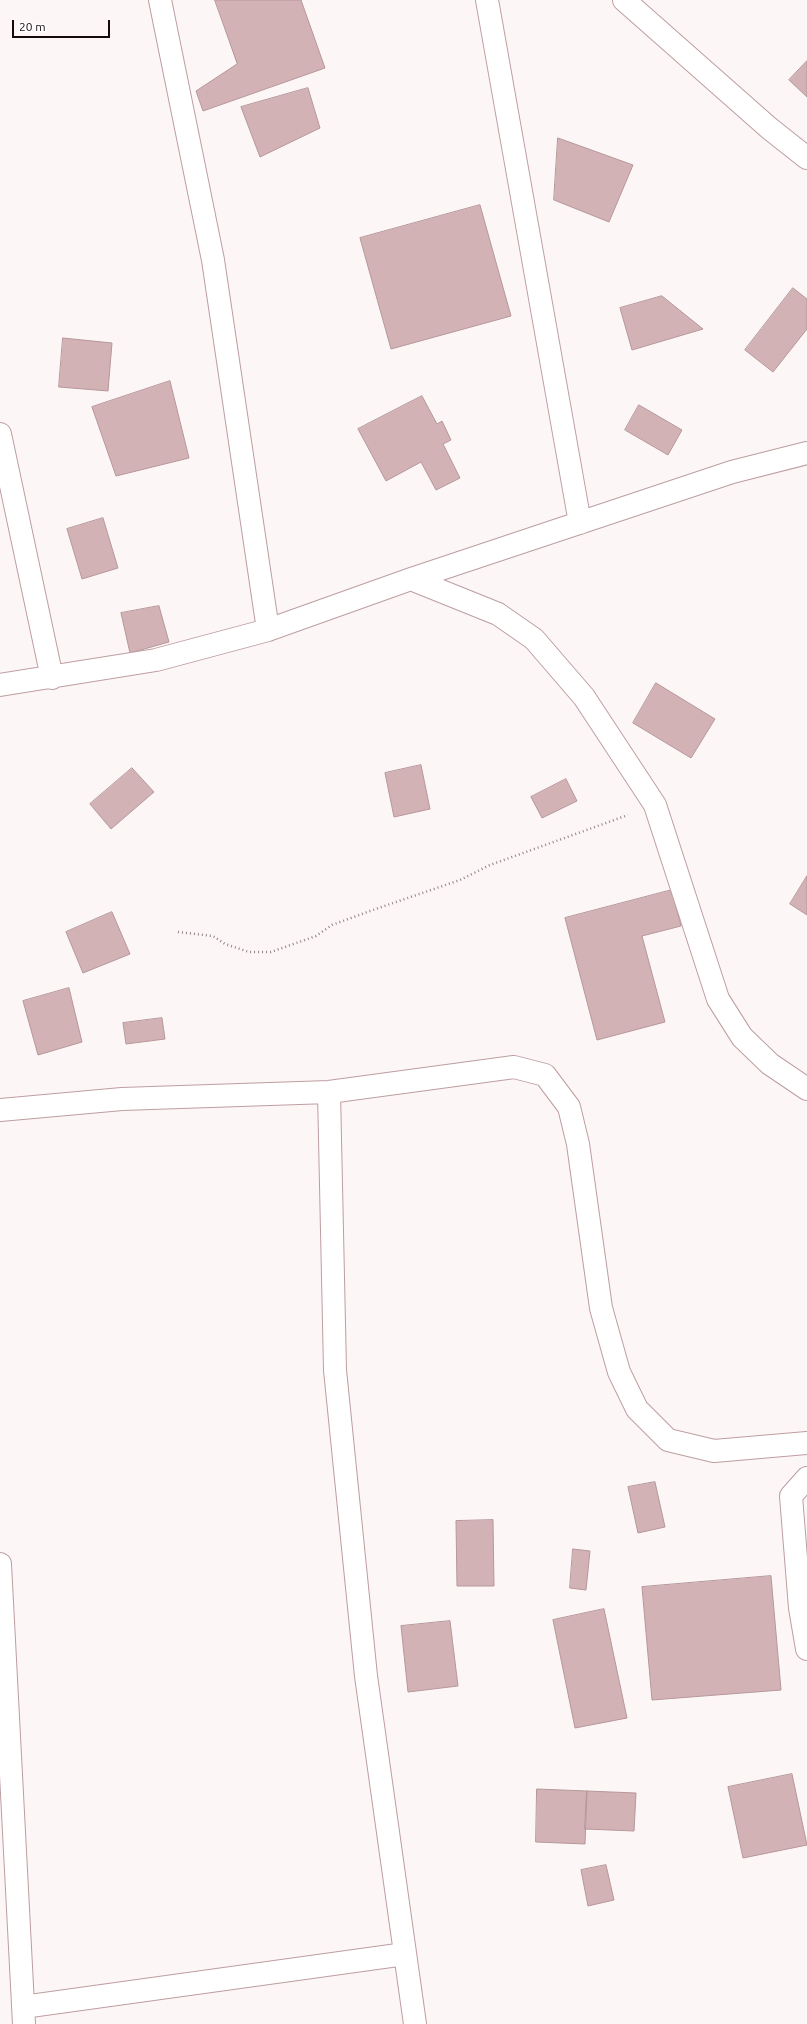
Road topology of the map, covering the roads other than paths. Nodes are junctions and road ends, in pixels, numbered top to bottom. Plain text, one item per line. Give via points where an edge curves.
1 (160, 0) edge
2 (487, 0) edge
3 (624, 0) edge
4 (807, 158) edge
5 (0, 434) edge
6 (807, 454) edge
7 (580, 523) junction
8 (411, 579) junction
9 (268, 630) junction
10 (52, 678) junction
11 (0, 685) edge
12 (807, 1089) edge
13 (329, 1092) junction
14 (0, 1110) edge
15 (807, 1444) edge
16 (807, 1478) edge
17 (0, 1564) edge
18 (807, 1649) edge
19 (405, 1954) junction
20 (24, 2016) edge
21 (415, 2024) edge

1 - 9 street via 213,260
2 - 7 street
3 - 4 street via 769,128
5 - 10 street
6 - 7 street via 732,472
7 - 8 street
8 - 9 street
8 - 12 street via 498,614 534,639 584,697 655,805 718,999 742,1037 770,1064
9 - 10 street via 156,660
10 - 11 street
13 - 14 street via 122,1099
13 - 15 street via 514,1067 545,1075 569,1107 578,1144 601,1308 619,1372 637,1409 668,1440 714,1451
13 - 19 street via 335,1370 366,1676
16 - 18 street via 791,1496 800,1608
17 - 20 street
19 - 20 street
19 - 21 street

